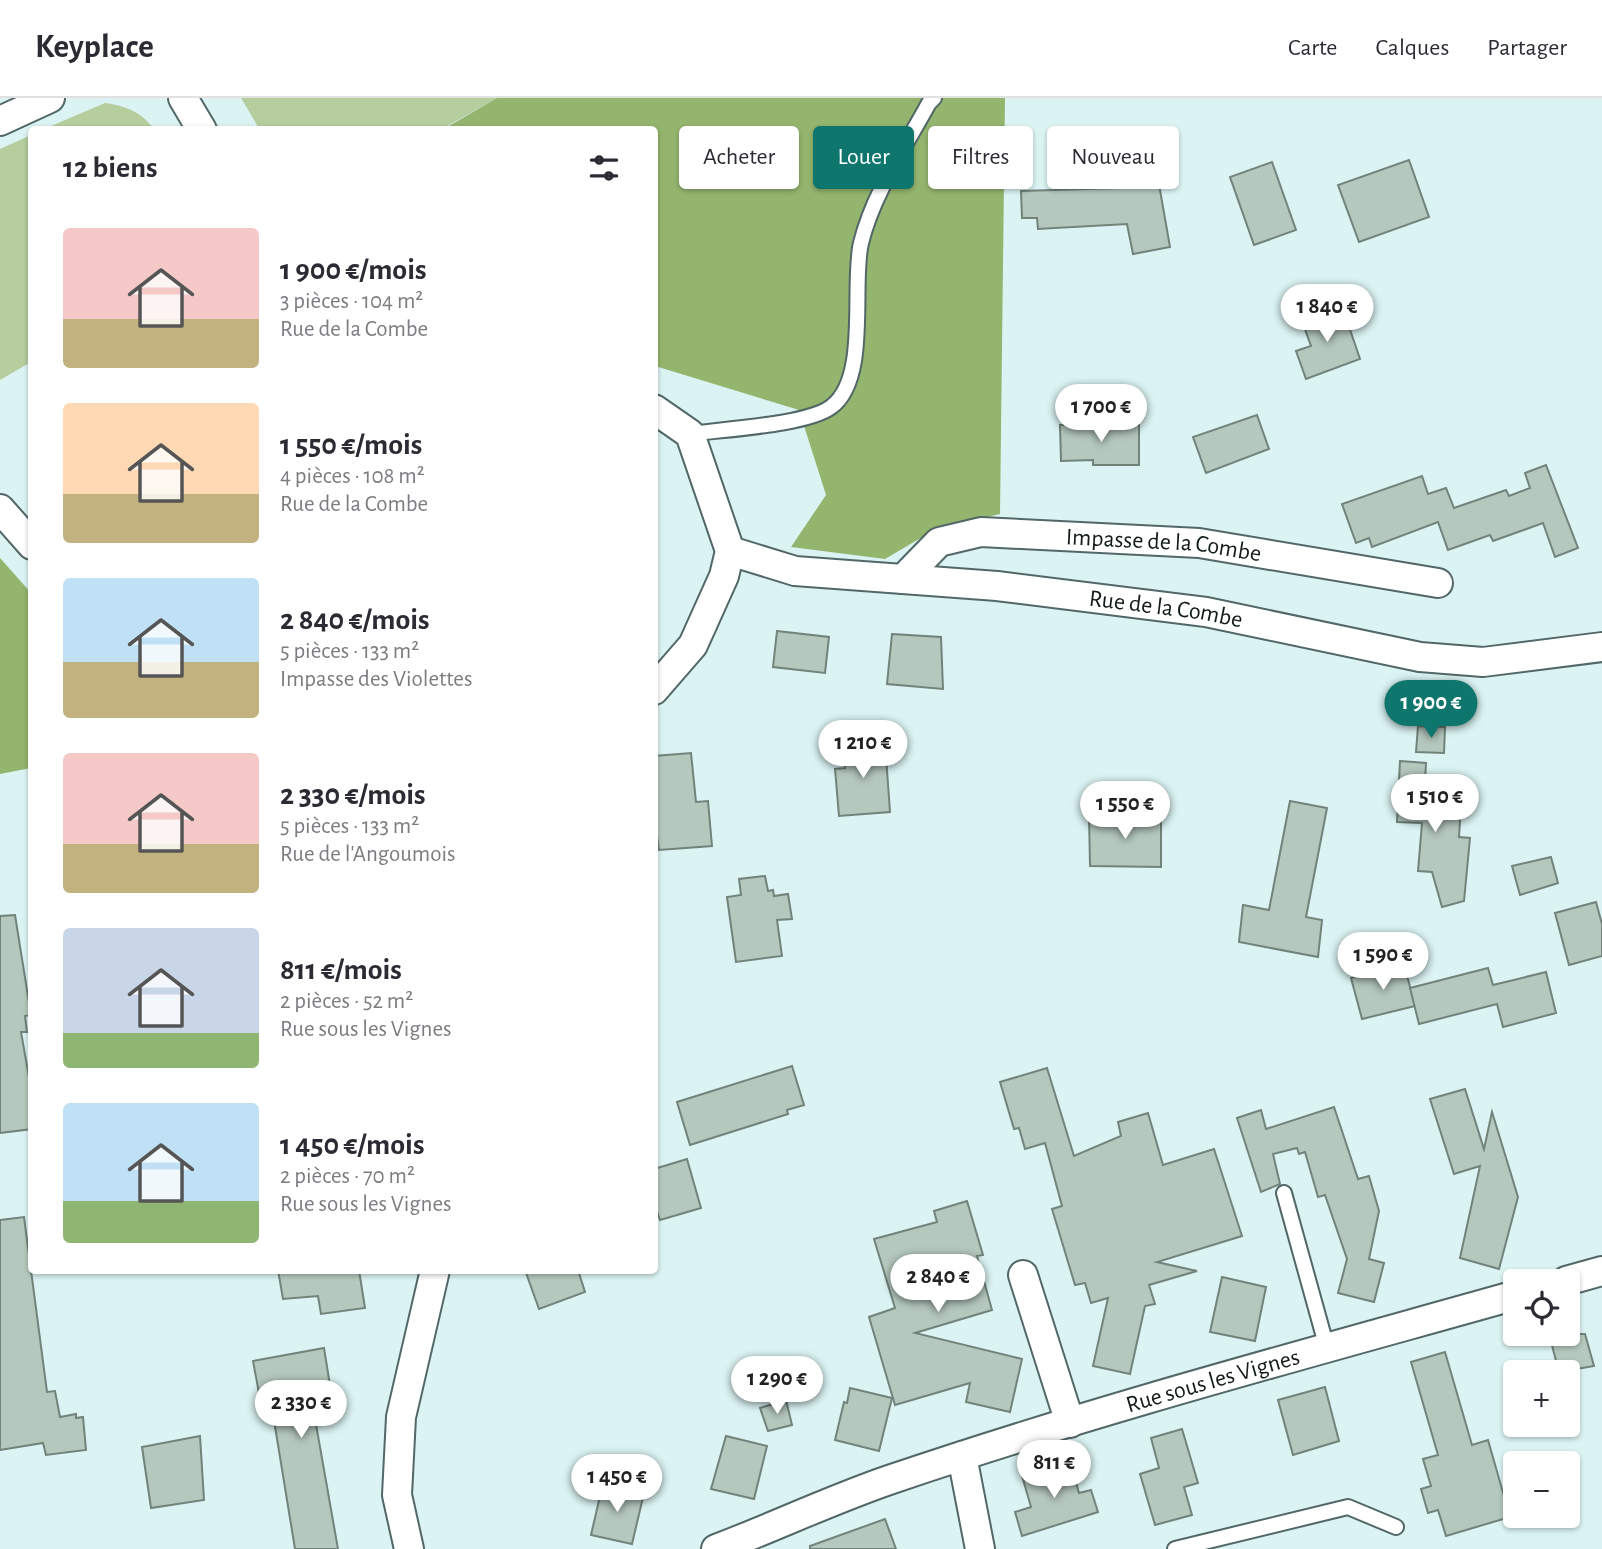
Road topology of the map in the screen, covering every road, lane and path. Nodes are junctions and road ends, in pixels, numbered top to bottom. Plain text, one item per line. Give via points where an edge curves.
1 (50, 98) edge
2 (183, 98) edge
3 (934, 98) edge
4 (0, 121) edge
5 (200, 126) edge
6 (658, 412) edge
7 (690, 434) junction
8 (0, 509) edge
9 (28, 540) edge
10 (730, 551) junction
11 (903, 579) junction
12 (1438, 583) dead end
13 (1602, 647) edge
14 (658, 685) edge
15 (1284, 1194) dead end
16 (1602, 1271) edge
17 (434, 1274) edge
18 (1023, 1275) dead end
19 (1580, 1277) edge
20 (1503, 1299) edge
21 (1327, 1348) junction
22 (1070, 1423) junction
23 (962, 1456) junction
24 (1396, 1527) dead end
25 (410, 1549) edge
26 (716, 1549) edge
27 (980, 1549) edge
28 (1175, 1549) edge

1 - 4 street
2 - 5 street
3 - 7 lane via 882,190 861,244 858,322 848,387 832,407 812,417
6 - 7 street
7 - 10 street
8 - 9 street
10 - 11 street, Rue de la Combe via 795,571
10 - 14 street via 724,576 693,645
11 - 12 street, Impasse de la Combe via 939,542 981,532 1199,543
11 - 13 street, Rue de la Combe via 1206,612 1420,657 1483,662
15 - 21 lane
16 - 19 street
17 - 25 street via 401,1417 397,1495
18 - 22 street
20 - 21 street, Rue sous les Vignes
21 - 22 street, Rue sous les Vignes
22 - 23 street, Rue sous les Vignes
23 - 26 street, Rue sous les Vignes via 888,1480
23 - 27 street
24 - 28 lane via 1348,1507

